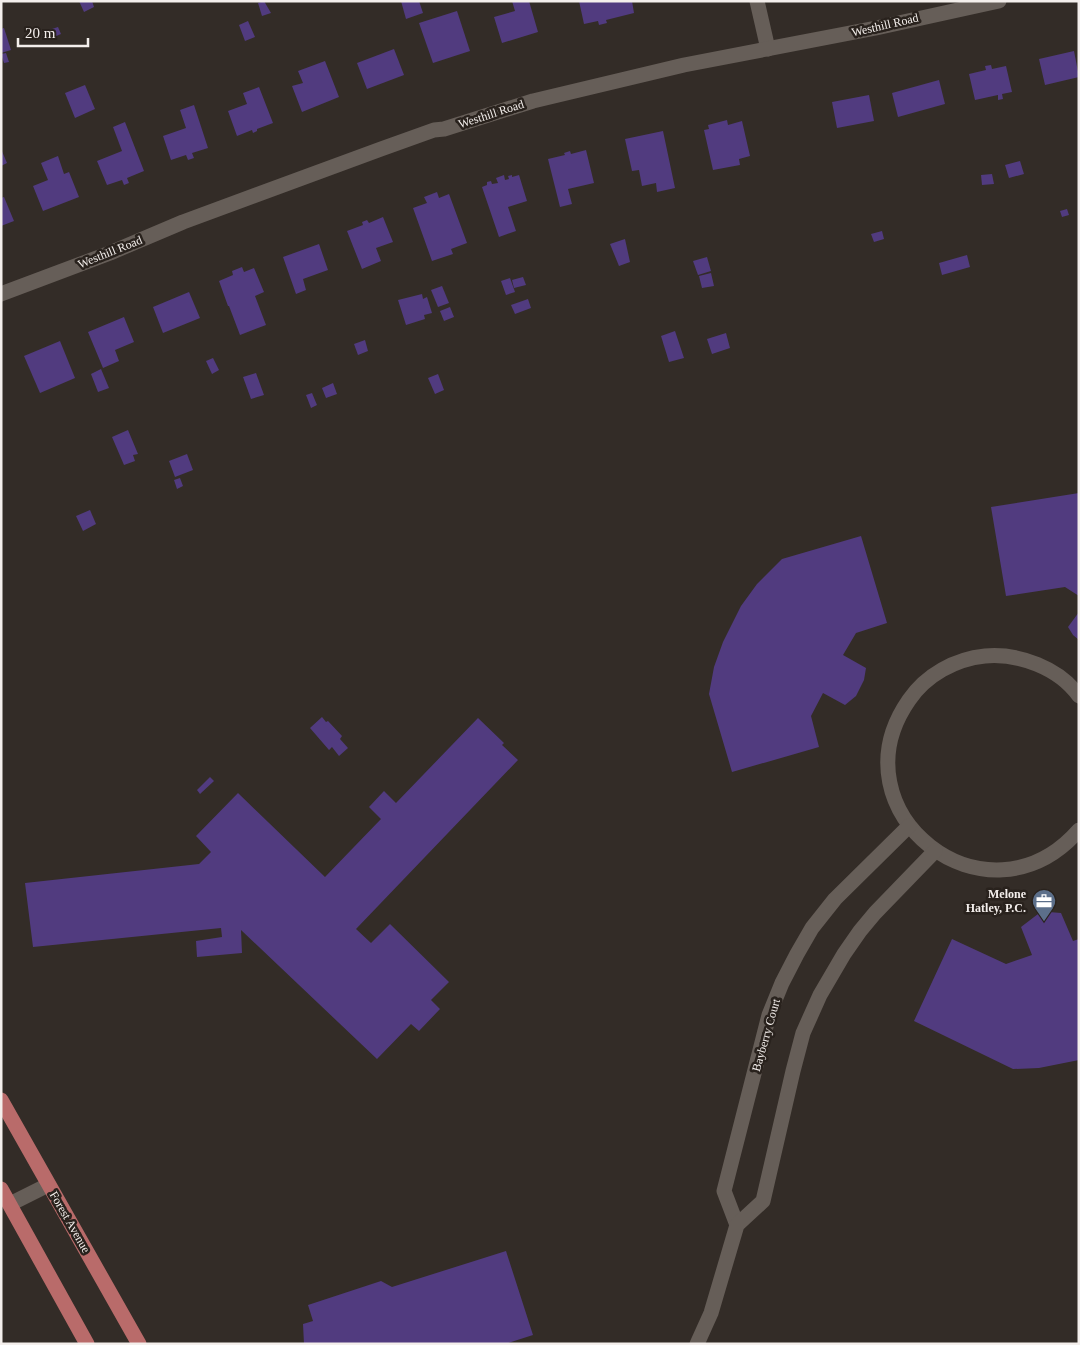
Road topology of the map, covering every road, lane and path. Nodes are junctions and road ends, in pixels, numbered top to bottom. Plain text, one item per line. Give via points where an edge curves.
1 (757, 1) edge
2 (999, 1) edge
3 (768, 49) junction
4 (1, 294) edge
5 (1079, 696) edge
6 (909, 826) junction
7 (1079, 830) edge
8 (935, 851) junction
9 (1, 1100) edge
10 (48, 1184) junction
11 (1, 1189) edge
12 (10, 1204) junction
13 (737, 1224) junction
14 (88, 1344) edge
15 (139, 1344) edge
16 (697, 1344) edge

1 - 3 street
2 - 3 street, Westhill Road
3 - 4 street, Westhill Road via 684,65 533,101 434,130 182,222
5 - 6 street via 1044,667 1005,656 965,660 946,667 929,679 902,710 889,750 892,791
6 - 8 street
6 - 13 street, Bayberry Court via 835,899 812,928 782,983 769,1016 724,1191
7 - 8 street via 1052,854 1014,868 973,868
8 - 13 street via 860,931 820,995 795,1061 763,1201
9 - 10 main road, Forest Avenue
10 - 12 street
10 - 15 main road, Forest Avenue
11 - 12 main road
12 - 14 main road
13 - 16 street via 711,1313

